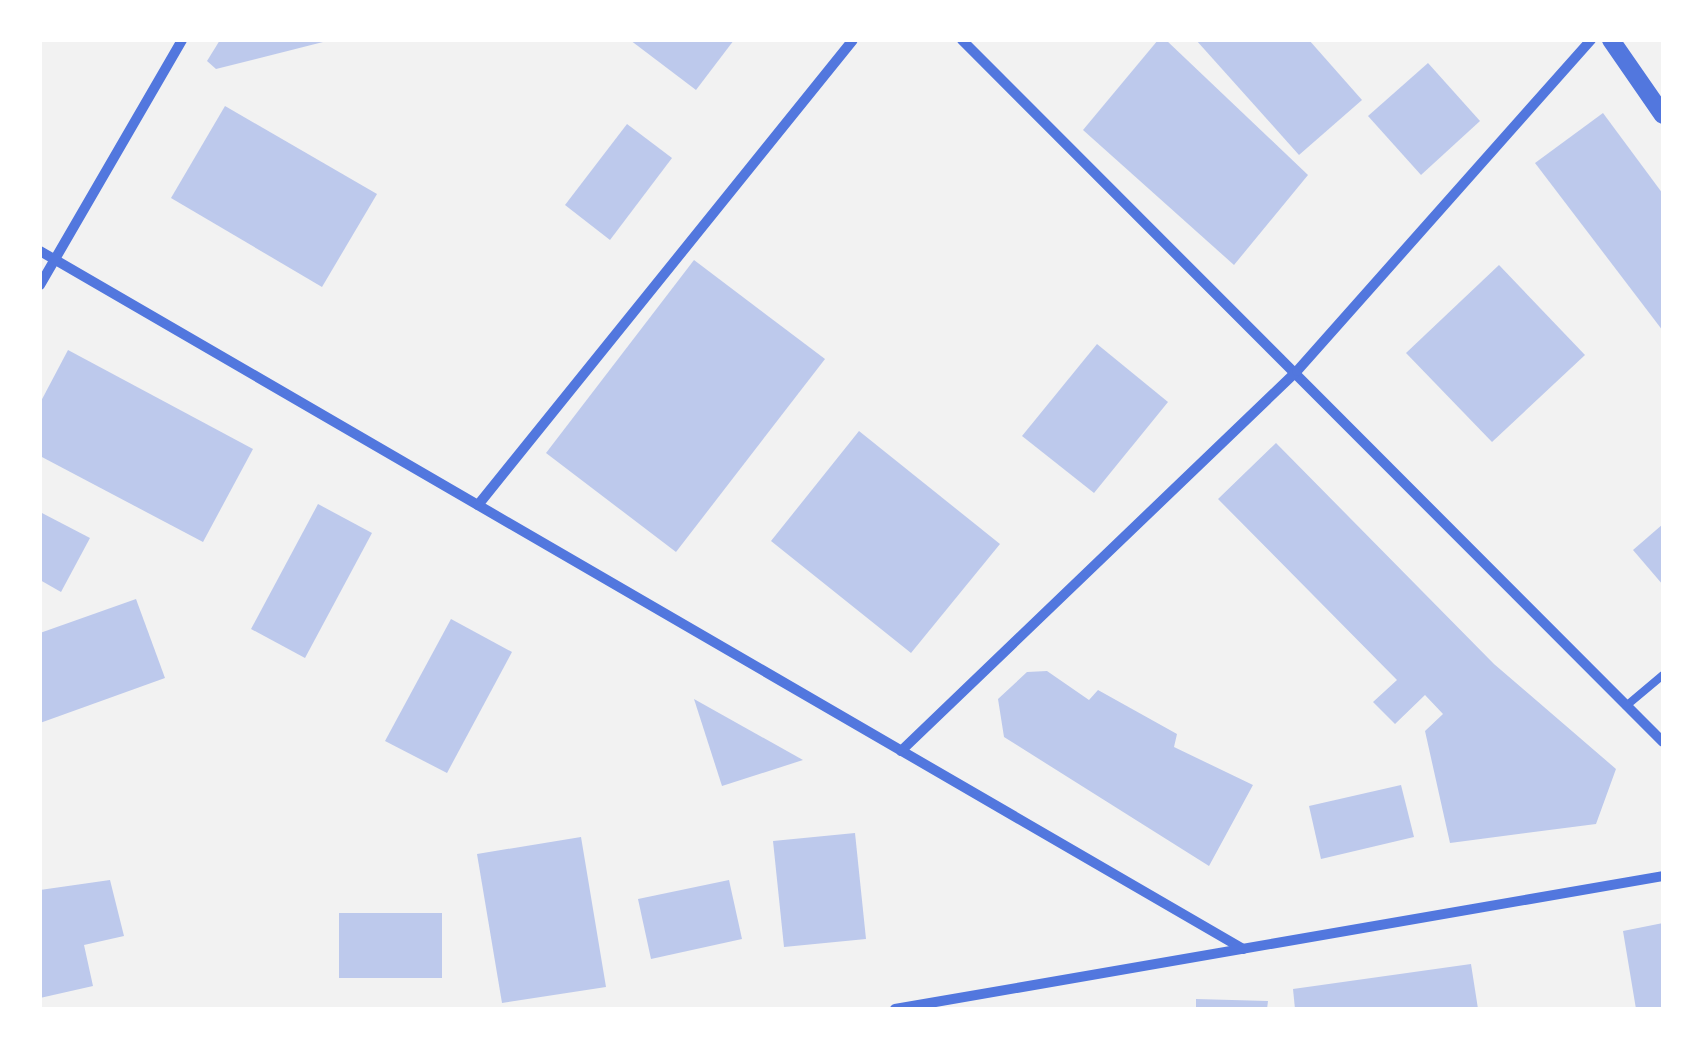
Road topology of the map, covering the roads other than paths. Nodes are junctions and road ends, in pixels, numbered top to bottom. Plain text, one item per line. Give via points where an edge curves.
1 (182, 40) edge
2 (852, 40) edge
3 (962, 40) edge
4 (1591, 40) edge
5 (1611, 40) edge
6 (1663, 115) edge
7 (40, 251) edge
8 (55, 260) junction
9 (40, 285) edge
10 (1297, 370) junction
11 (478, 504) junction
12 (1663, 675) edge
13 (1626, 706) junction
14 (1663, 742) edge
15 (901, 750) junction
16 (1663, 876) edge
17 (1243, 949) junction
18 (895, 1009) edge

1 - 8 street
2 - 11 street
3 - 10 street
4 - 10 street
5 - 6 street
7 - 8 street
8 - 9 street
8 - 11 street
10 - 13 street
10 - 15 street
11 - 15 street
12 - 13 lane
13 - 14 street
15 - 17 street
16 - 17 street
17 - 18 street

